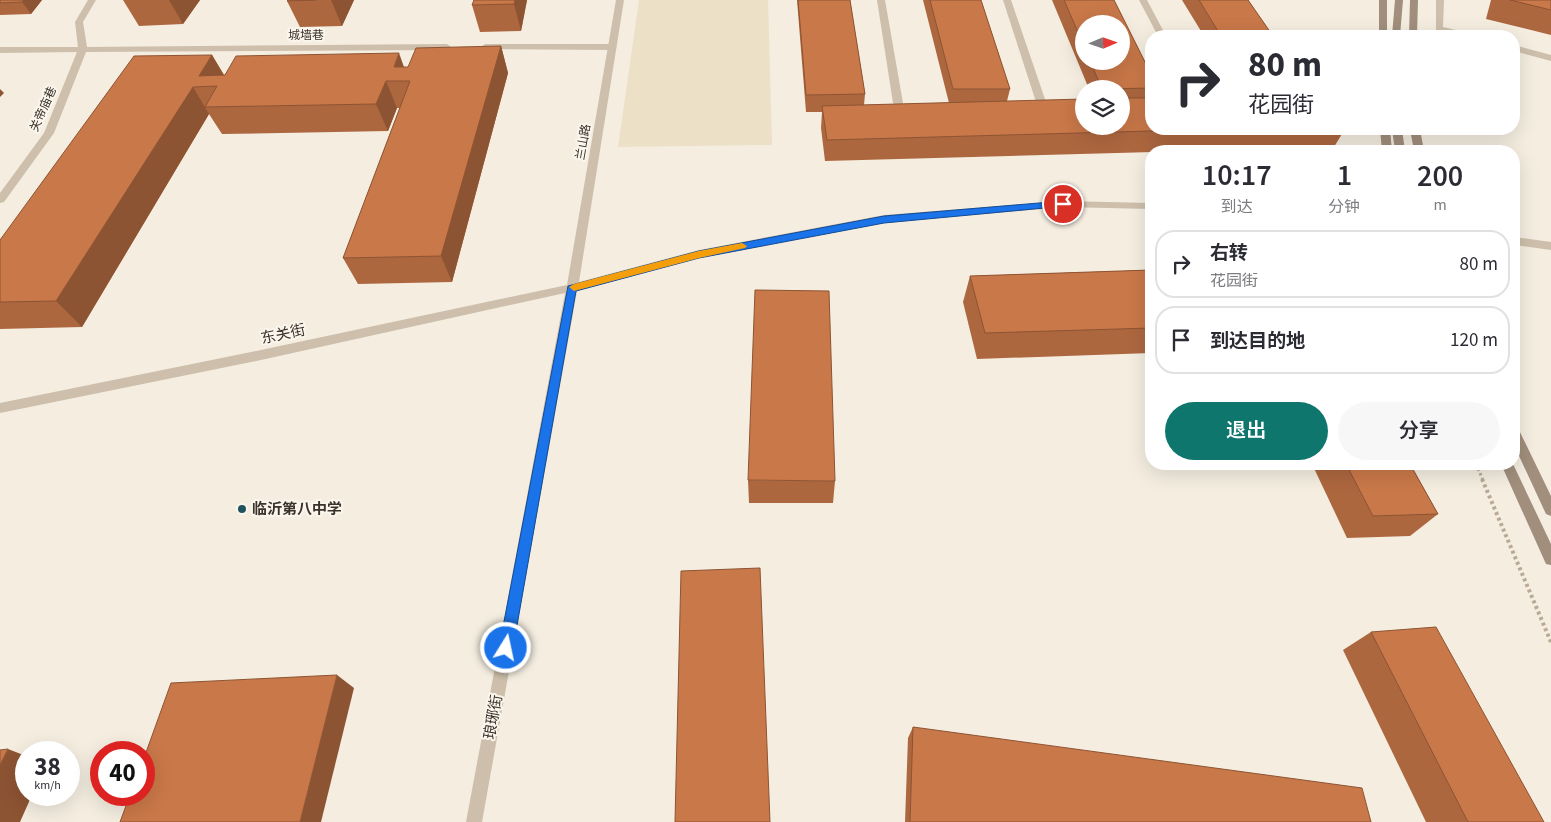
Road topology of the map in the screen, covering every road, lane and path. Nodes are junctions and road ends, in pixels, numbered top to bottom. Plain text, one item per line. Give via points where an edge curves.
1 (92, 0) edge
2 (620, 0) edge
3 (881, 0) edge
4 (1007, 0) edge
5 (1143, 0) edge
6 (1383, 0) edge
7 (1399, 0) edge
8 (1414, 0) edge
9 (1440, 0) edge
10 (1159, 30) edge
11 (1383, 30) edge
12 (1396, 30) edge
13 (1413, 30) edge
14 (1447, 30) edge
15 (453, 47) edge
16 (473, 47) edge
17 (613, 47) junction
18 (83, 48) junction
19 (0, 50) edge
20 (1520, 50) edge
21 (1551, 58) edge
22 (898, 102) edge
23 (1042, 105) edge
24 (0, 200) edge
25 (1145, 206) edge
26 (1520, 242) edge
27 (1551, 246) edge
28 (572, 288) junction
29 (0, 408) edge
30 (1520, 445) edge
31 (1479, 470) edge
32 (1510, 470) edge
33 (1551, 510) edge
34 (1551, 559) edge
35 (1551, 642) edge
36 (474, 822) edge

1 - 18 street via 79,22
2 - 17 street, 兰山路
3 - 22 street
4 - 23 street
5 - 10 street
6 - 11 main road
7 - 12 main road
8 - 13 main road
9 - 14 street via 1439,28
15 - 18 street, 城墙巷
16 - 17 street
17 - 28 street, 兰山路
18 - 19 street, 城墙巷
18 - 24 street, 关帝庙巷 via 49,133
20 - 21 street
25 - 28 street, 东关街 via 1063,204 884,219 699,254
26 - 27 street
28 - 29 street, 东关街
28 - 36 street, 琅琊街
30 - 33 main road
31 - 35 path
32 - 34 main road

